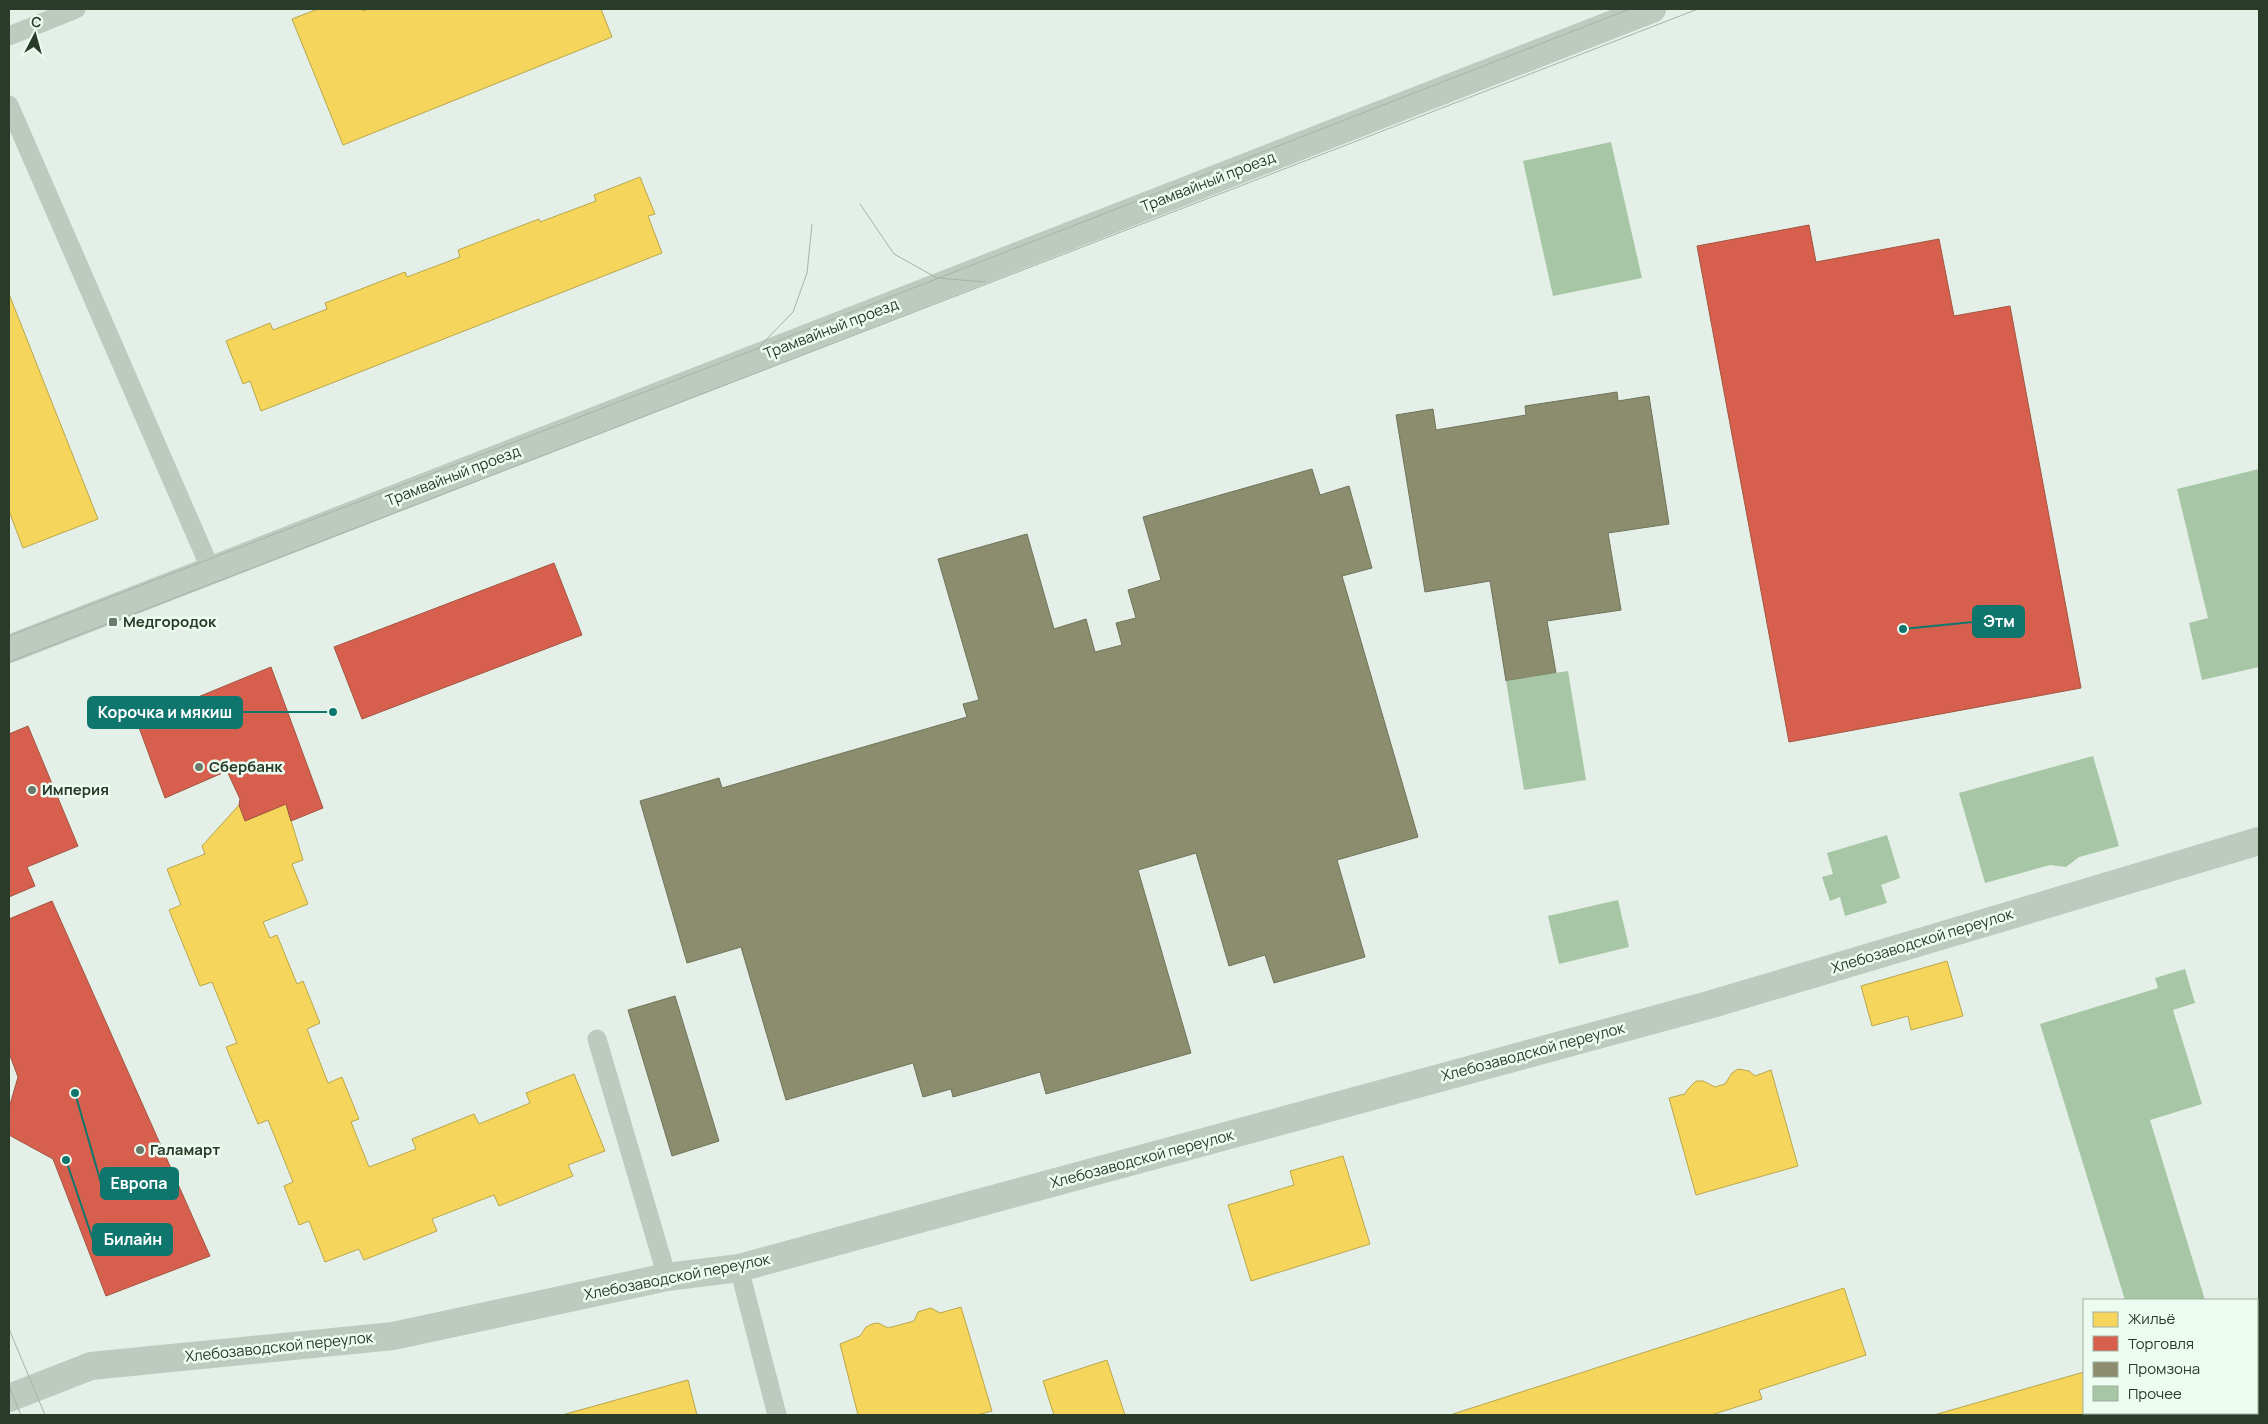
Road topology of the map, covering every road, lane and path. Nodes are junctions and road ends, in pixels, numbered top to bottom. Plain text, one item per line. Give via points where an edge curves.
1 (76, 9) edge
2 (1652, 9) edge
3 (9, 36) edge
4 (9, 105) edge
5 (211, 570) junction
6 (9, 649) edge
7 (2259, 841) edge
8 (597, 1038) dead end
9 (739, 1268) junction
10 (667, 1277) junction
11 (9, 1398) edge
12 (776, 1415) edge

1 - 3 lane
2 - 5 street, Трамвайный проезд
4 - 5 lane
5 - 6 street, Трамвайный проезд
7 - 9 street, Хлебозаводской переулок via 1712,1004
8 - 10 lane
9 - 10 street, Хлебозаводской переулок
9 - 12 lane
10 - 11 street, Хлебозаводской переулок via 393,1336 90,1366

